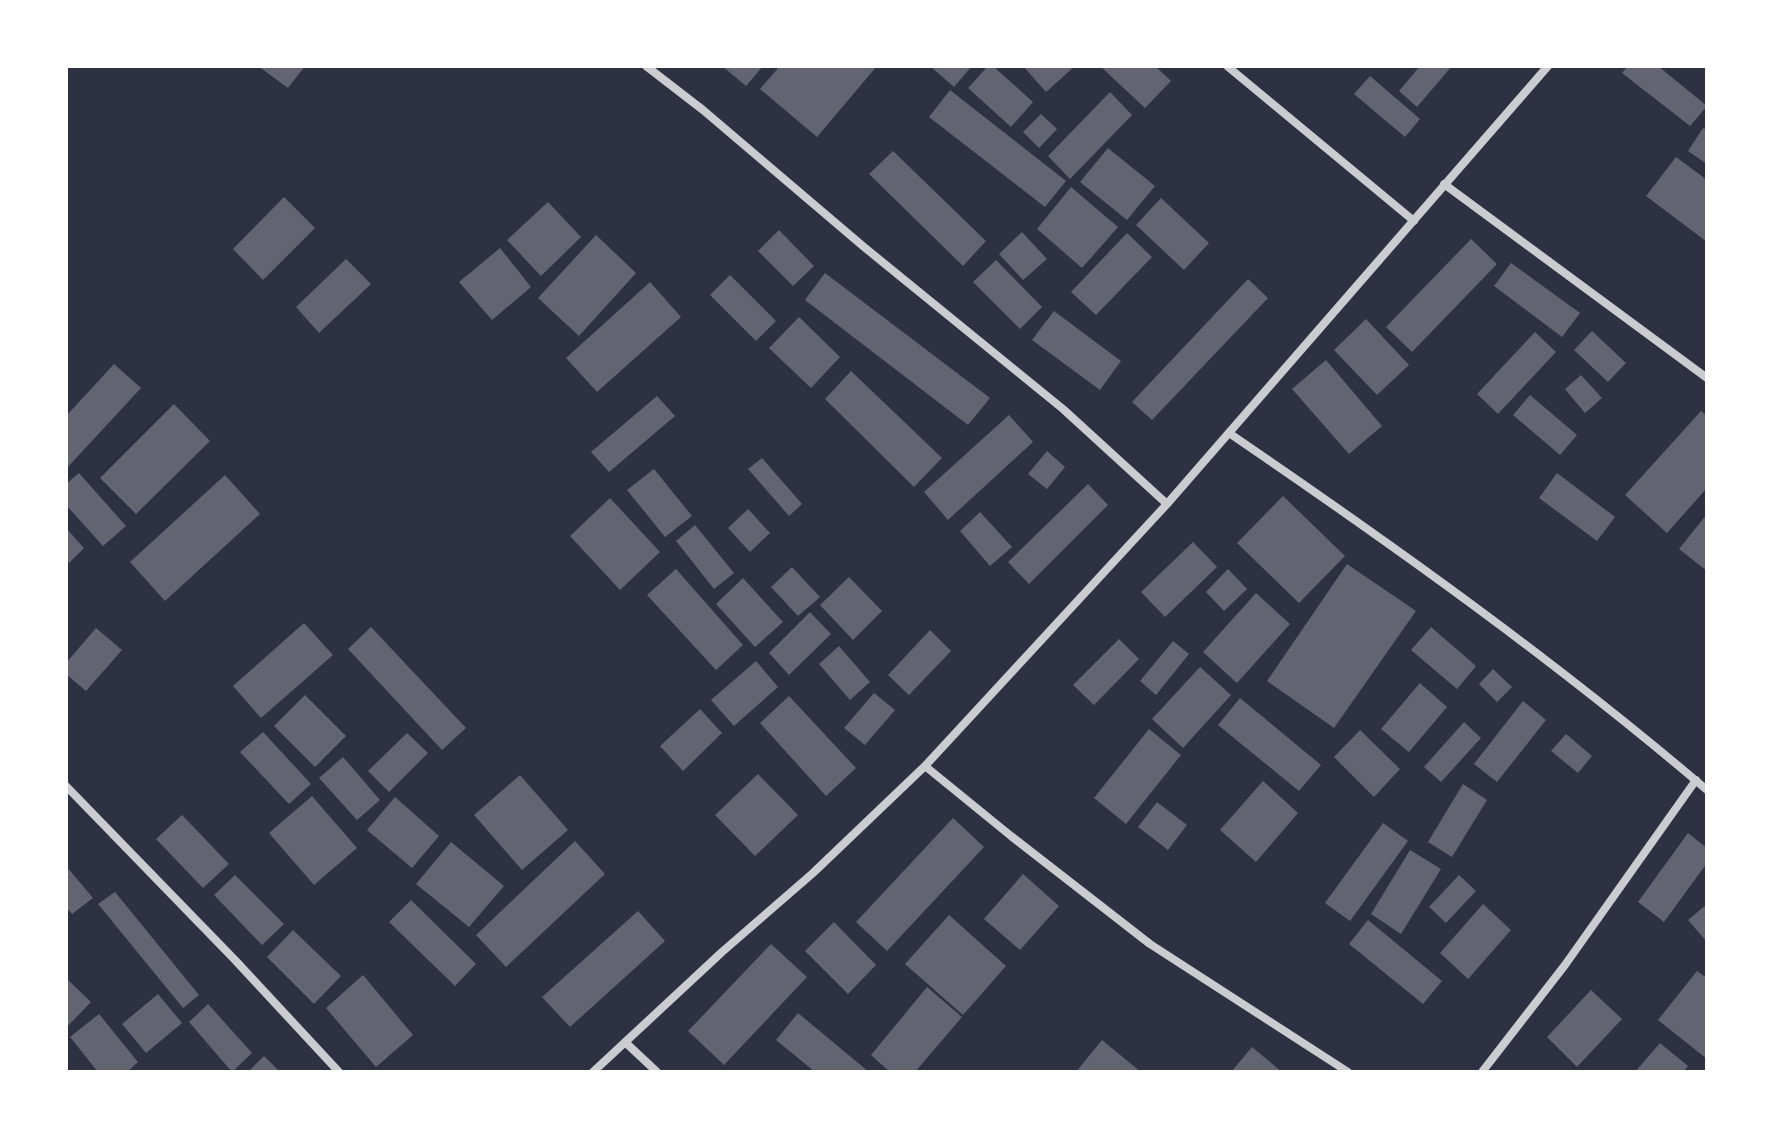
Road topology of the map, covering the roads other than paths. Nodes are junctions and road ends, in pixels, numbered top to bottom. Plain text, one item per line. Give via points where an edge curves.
1 (646, 66) edge
2 (1227, 66) edge
3 (1548, 66) edge
4 (1444, 184) junction
5 (1414, 221) junction
6 (1707, 378) edge
7 (1229, 433) junction
8 (1167, 504) junction
9 (925, 766) junction
10 (1696, 780) junction
11 (66, 786) edge
12 (1707, 790) edge
13 (625, 1042) junction
14 (339, 1072) edge
15 (593, 1072) edge
16 (657, 1072) edge
17 (1348, 1072) edge
18 (1482, 1072) edge

1 - 8 street via 1063,409
2 - 5 street
3 - 4 street
4 - 5 street
4 - 6 street
5 - 7 street
7 - 8 street
7 - 10 street via 1378,535
8 - 9 street
9 - 13 street
9 - 17 street via 1150,944
10 - 12 street
10 - 18 street
11 - 14 street
13 - 15 street
13 - 16 street

